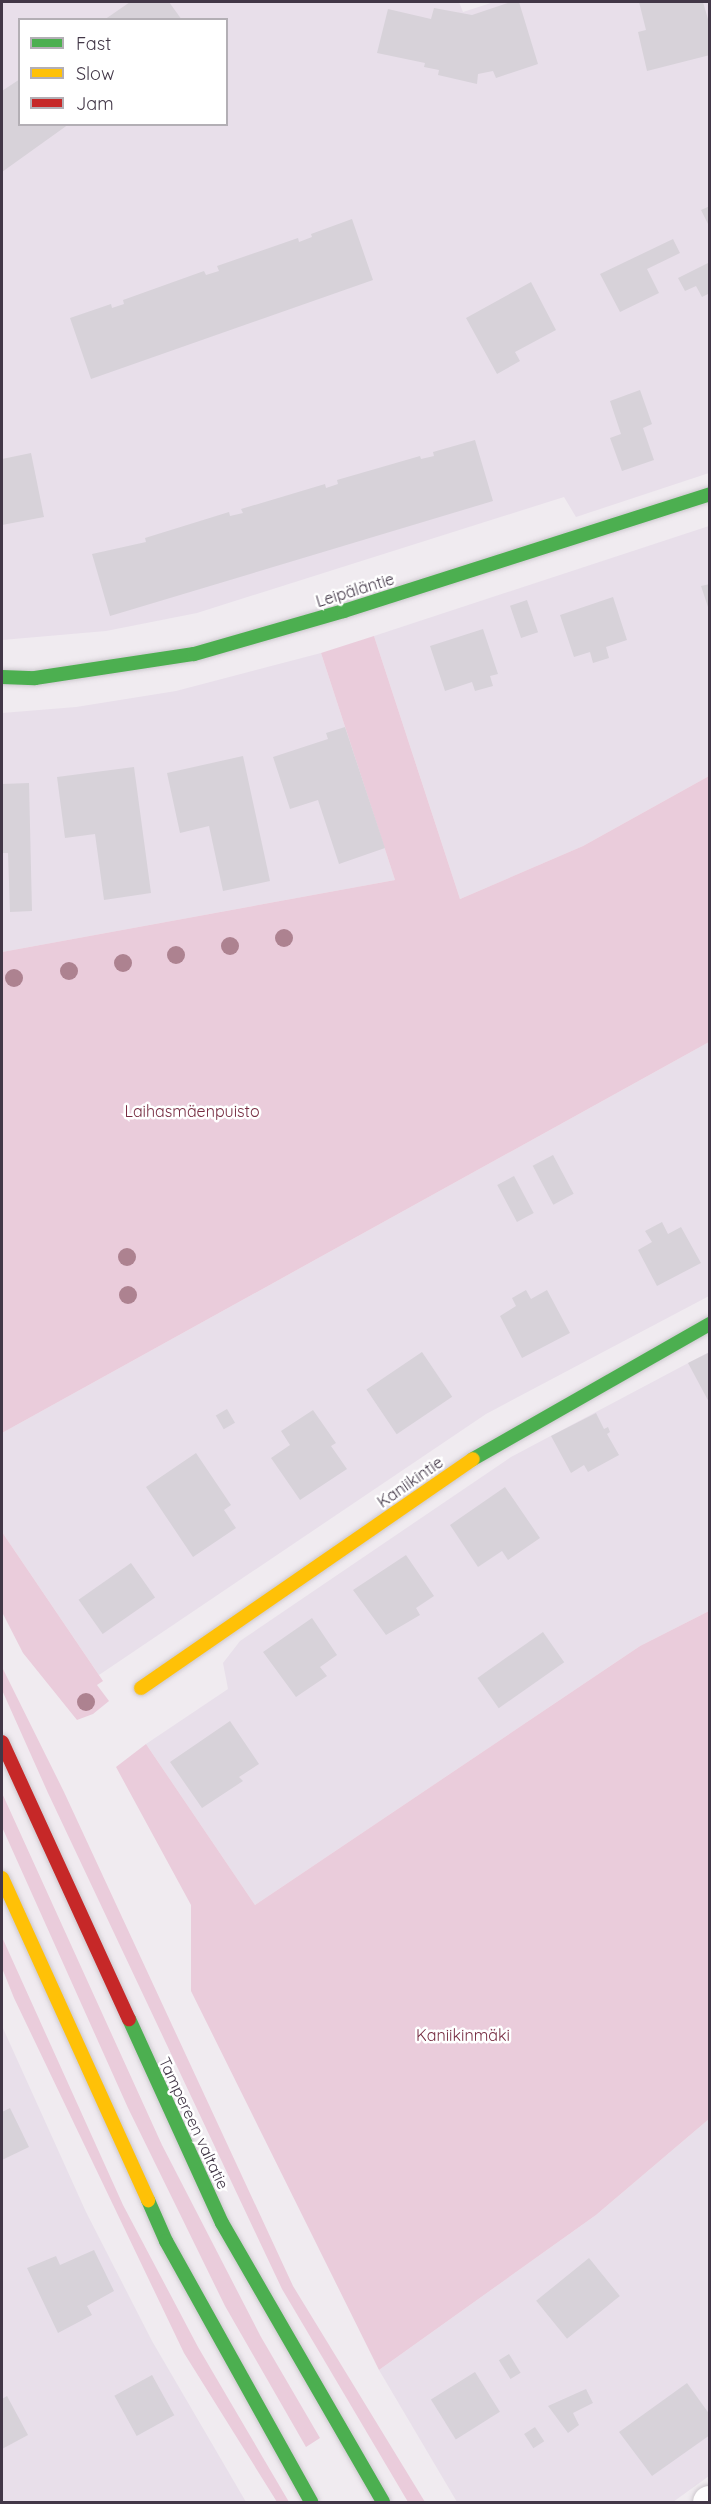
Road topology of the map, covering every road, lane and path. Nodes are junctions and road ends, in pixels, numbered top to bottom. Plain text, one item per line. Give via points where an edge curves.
1 (710, 494) edge
2 (2, 677) edge
3 (710, 1324) edge
4 (141, 1688) dead end
5 (2, 1742) edge
6 (2, 1878) edge
7 (311, 2502) edge
8 (383, 2502) edge

1 - 2 main road, Leipäläntie via 336,614 194,654 35,678
3 - 4 main road, Kaniikintie via 496,1442
5 - 8 main road, Tampereen valtatie via 222,2223
6 - 7 main road via 166,2241

